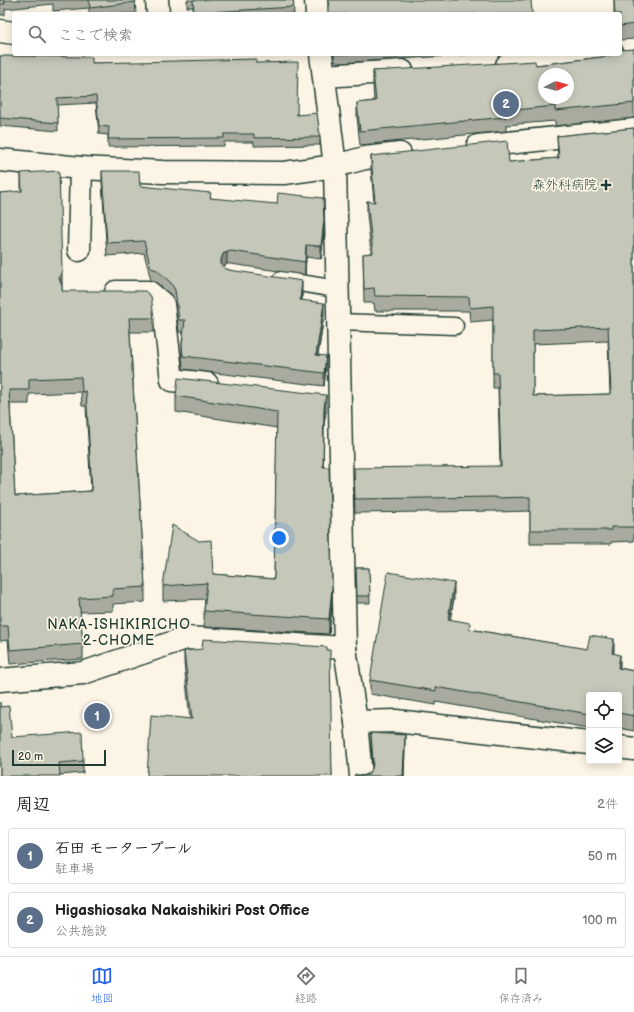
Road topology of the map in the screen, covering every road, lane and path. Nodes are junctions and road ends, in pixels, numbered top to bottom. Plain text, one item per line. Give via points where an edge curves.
1 (157, 0) edge
2 (316, 0) edge
3 (158, 12) edge
4 (318, 12) edge
5 (0, 31) edge
6 (12, 33) edge
7 (634, 51) edge
8 (622, 52) edge
9 (321, 56) edge
10 (608, 56) edge
11 (490, 66) edge
12 (419, 70) edge
13 (324, 76) junction
14 (634, 130) edge
15 (460, 148) edge
16 (421, 152) edge
17 (0, 160) edge
18 (335, 166) junction
19 (81, 168) junction
20 (79, 250) dead end
21 (268, 278) edge
22 (337, 289) junction
23 (94, 292) edge
24 (338, 322) junction
25 (455, 326) dead end
26 (226, 386) edge
27 (317, 397) edge
28 (340, 400) junction
29 (345, 648) junction
30 (0, 680) edge
31 (356, 722) junction
32 (586, 743) edge
33 (622, 747) edge
34 (634, 749) edge
35 (361, 776) edge

1 - 3 street
2 - 4 street
5 - 6 street
7 - 8 street
9 - 13 street
10 - 11 street via 601,59
12 - 13 street
13 - 18 street
14 - 15 street
16 - 18 street via 366,158
17 - 19 street
18 - 19 street via 284,173
18 - 22 street
19 - 20 street
21 - 22 lane
22 - 24 street
23 - 26 street via 149,292 162,304 172,380
24 - 25 lane
24 - 28 street
27 - 28 street
28 - 29 street
29 - 30 street via 186,638 84,673
29 - 31 street
31 - 32 street via 396,721
31 - 35 street
33 - 34 street

